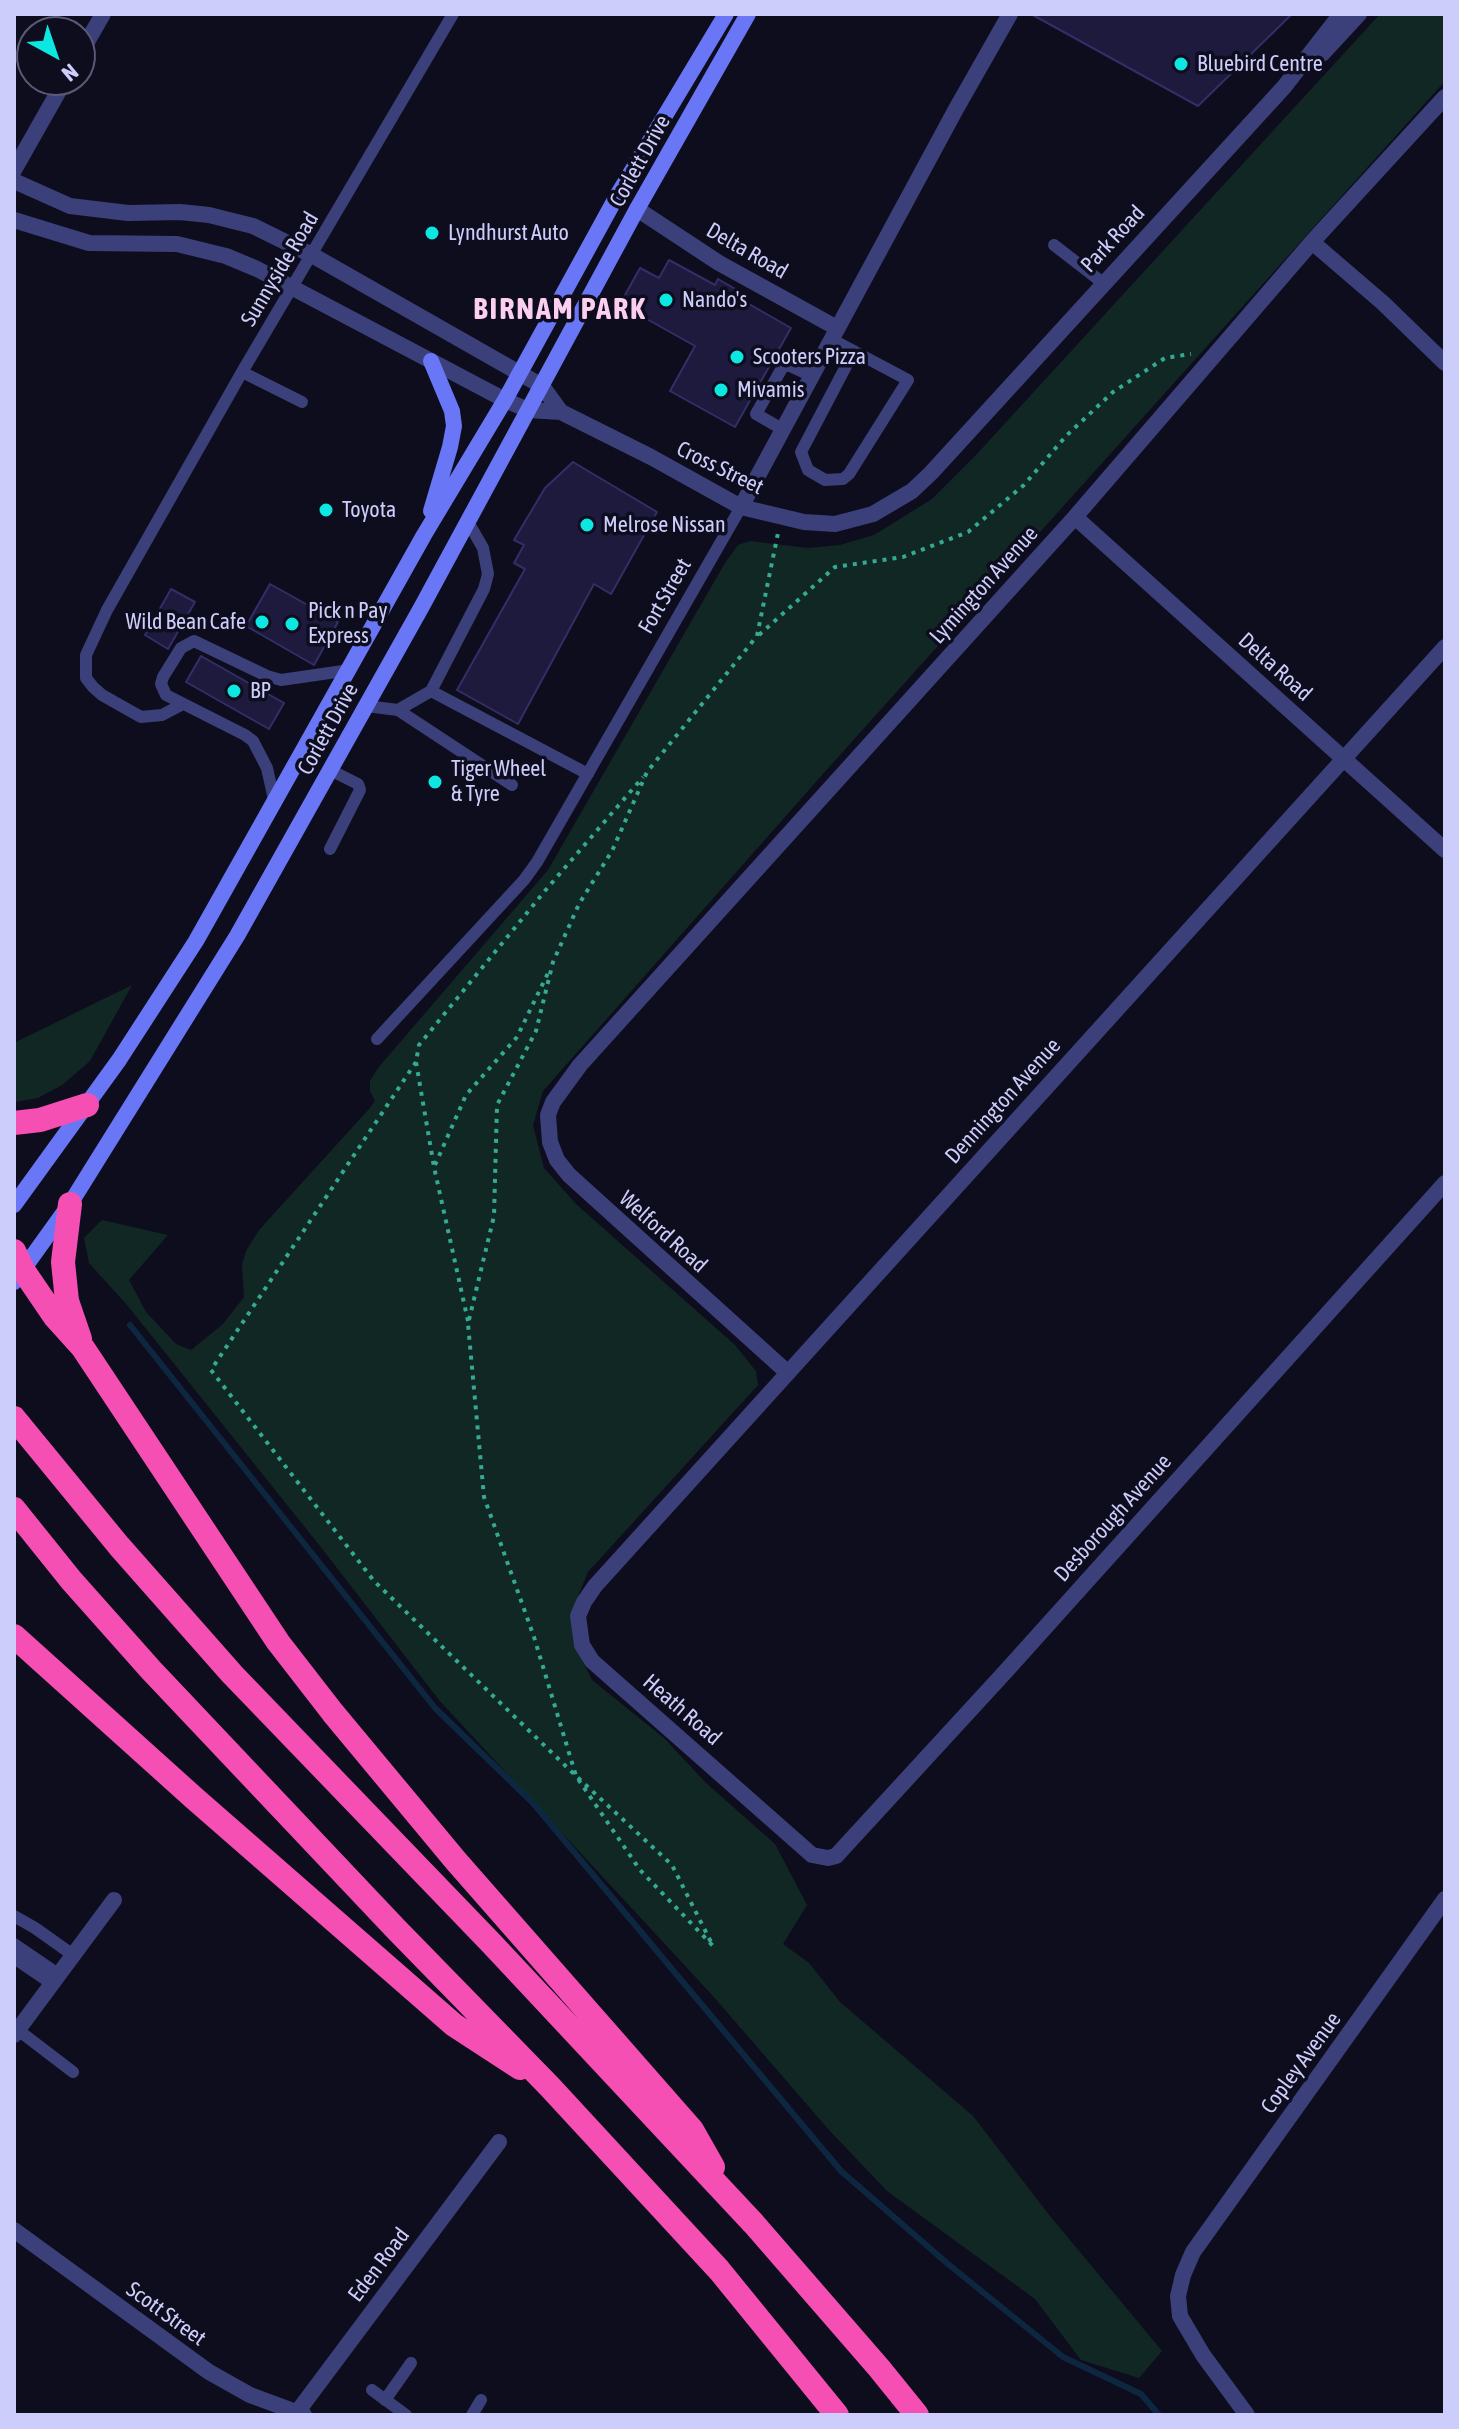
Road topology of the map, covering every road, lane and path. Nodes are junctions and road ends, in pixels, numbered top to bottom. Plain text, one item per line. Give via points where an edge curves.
1 (453, 14) edge
2 (726, 14) edge
3 (748, 14) edge
4 (1010, 14) edge
5 (1341, 14) edge
6 (1359, 14) edge
7 (1325, 43) junction
8 (56, 96) edge
9 (1445, 97) edge
10 (14, 170) edge
11 (14, 181) edge
12 (637, 209) junction
13 (14, 220) edge
14 (1312, 242) junction
15 (1054, 245) dead end
16 (312, 255) junction
17 (1103, 283) junction
18 (290, 288) junction
19 (834, 333) junction
20 (854, 351) junction
21 (1213, 357) junction
22 (431, 361) junction
23 (1445, 363) edge
24 (242, 372) junction
25 (519, 373) junction
26 (812, 376) junction
27 (542, 386) junction
28 (505, 400) junction
29 (302, 402) dead end
30 (528, 410) junction
31 (561, 412) junction
32 (977, 422) joint
33 (782, 429) junction
34 (741, 507) junction
35 (1075, 517) junction
36 (781, 518) junction
37 (468, 522) junction
38 (424, 535) junction
39 (757, 636) junction
40 (1445, 647) edge
41 (350, 670) junction
42 (431, 691) junction
43 (183, 704) junction
44 (366, 706) junction
45 (398, 710) junction
46 (1342, 758) junction
47 (330, 770) junction
48 (647, 772) junction
49 (588, 774) junction
50 (512, 785) dead end
51 (275, 804) junction
52 (330, 849) dead end
53 (1445, 850) edge
54 (553, 962) junction
55 (377, 1039) dead end
56 (416, 1062) junction
57 (553, 1102) joint
58 (87, 1105) junction
59 (14, 1123) edge
60 (434, 1167) junction
61 (1445, 1183) edge
62 (70, 1204) junction
63 (14, 1205) edge
64 (17, 1267) edge
65 (468, 1324) junction
66 (83, 1348) junction
67 (788, 1373) junction
68 (14, 1418) edge
69 (14, 1509) edge
70 (595, 1586) joint
71 (14, 1636) edge
72 (576, 1776) junction
73 (804, 1848) joint
74 (1445, 1899) edge
75 (114, 1900) dead end
76 (14, 1916) edge
77 (14, 1944) edge
78 (73, 1955) junction
79 (14, 1958) edge
80 (54, 1978) junction
81 (16, 2032) edge
82 (73, 2072) dead end
83 (550, 2087) junction
84 (499, 2142) dead end
85 (724, 2191) junction
86 (14, 2230) edge
87 (411, 2363) dead end
88 (372, 2390) dead end
89 (385, 2400) junction
90 (481, 2400) dead end
91 (299, 2414) edge
92 (406, 2415) edge
93 (472, 2415) edge
94 (837, 2415) edge
95 (917, 2415) edge
96 (1247, 2415) edge

1 - 16 lane, Sunnyside Road
2 - 25 main road, Corlett Drive
3 - 12 main road, Corlett Drive
4 - 19 street, Fort Street
5 - 7 street, Park Road
6 - 7 street, Park Road
7 - 17 street, Park Road
8 - 10 street
9 - 14 street, Lymington Avenue
11 - 16 street, Cross Street via 79,207 230,218
12 - 19 street, Delta Road
12 - 27 main road, Corlett Drive
13 - 18 street, Cross Street via 89,243 201,249 240,261
14 - 21 street, Lymington Avenue
14 - 23 street
15 - 17 lane
16 - 18 lane, Sunnyside Road
16 - 25 street, Cross Street
17 - 32 street, Park Road
18 - 22 street, Cross Street
18 - 24 lane, Sunnyside Road
19 - 20 lane
19 - 26 street, Fort Street
20 - 20 lane via 908,380 849,474 825,480 808,470 801,452
21 - 35 street, Lymington Avenue
21 - 39 path via 1184,353 1165,358 1113,392 1024,485 968,532 903,557 835,567
22 - 28 street, Cross Street
22 - 38 main road via 454,426
24 - 29 lane
24 - 43 lane, Sunnyside Road via 86,655 86,678 102,695 141,717 162,715
25 - 27 street, Cross Street
25 - 28 main road, Corlett Drive
26 - 33 street, Fort Street
26 - 33 lane via 788,365 782,368 756,414
27 - 30 main road, Corlett Drive
27 - 31 street, Cross Street
28 - 30 street, Cross Street
28 - 38 main road, Corlett Drive
30 - 31 street, Cross Street
30 - 37 main road, Corlett Drive
31 - 34 street, Cross Street
32 - 36 street, Cross Street via 912,491 873,514 835,524
33 - 34 street, Fort Street
34 - 36 street, Cross Street
34 - 49 lane, Fort Street
35 - 46 street, Delta Road
35 - 57 street, Lymington Avenue via 637,1001
36 - 39 path
37 - 42 lane via 483,548 488,574
37 - 44 main road, Corlett Drive
38 - 41 main road, Corlett Drive
39 - 48 path
40 - 46 street, Dennington Avenue
41 - 43 lane via 281,680 194,641 181,648 161,684 166,695
41 - 51 main road, Corlett Drive
42 - 45 lane
42 - 49 lane
43 - 51 lane via 253,741 267,768
44 - 45 lane
44 - 47 main road, Corlett Drive
45 - 50 lane
46 - 53 street, Delta Road
46 - 67 street, Dennington Avenue
47 - 52 lane via 360,790
47 - 62 main road, Corlett Drive via 237,936
48 - 54 path
48 - 56 path via 419,1045
49 - 55 lane, Fort Street via 524,880
51 - 58 main road, Corlett Drive via 160,1000
54 - 60 path via 517,1037 466,1095
54 - 65 path via 536,1031 497,1105 494,1216
56 - 60 path
56 - 72 path via 211,1370 374,1581
57 - 67 street, Welford Road via 548,1115 550,1142 569,1175
58 - 59 highway
58 - 63 main road, Corlett Drive
60 - 65 path
61 - 73 street, Desborough Avenue via 845,1848 828,1858
62 - 64 main road, Corlett Drive
62 - 66 highway via 64,1275 71,1318
64 - 66 highway
65 - 72 path via 484,1497
66 - 85 highway via 278,1642 456,1861 692,2130
67 - 70 street, Dennington Avenue
68 - 85 highway via 232,1674
69 - 83 highway via 151,1670
70 - 73 street, Heath Road via 578,1616 582,1645 592,1661
71 - 83 highway via 454,2025
72 - 72 path via 640,1870 713,1946 672,1865
74 - 96 street, Copley Avenue via 1193,2252 1178,2296 1180,2316
75 - 78 street
76 - 78 lane
77 - 80 lane
78 - 80 street
79 - 80 lane
80 - 81 street
81 - 82 lane
83 - 94 highway via 719,2270
84 - 91 street, Eden Road
85 - 95 highway
86 - 91 street, Scott Street via 209,2372
87 - 89 lane
88 - 89 lane
89 - 92 lane
90 - 93 lane

